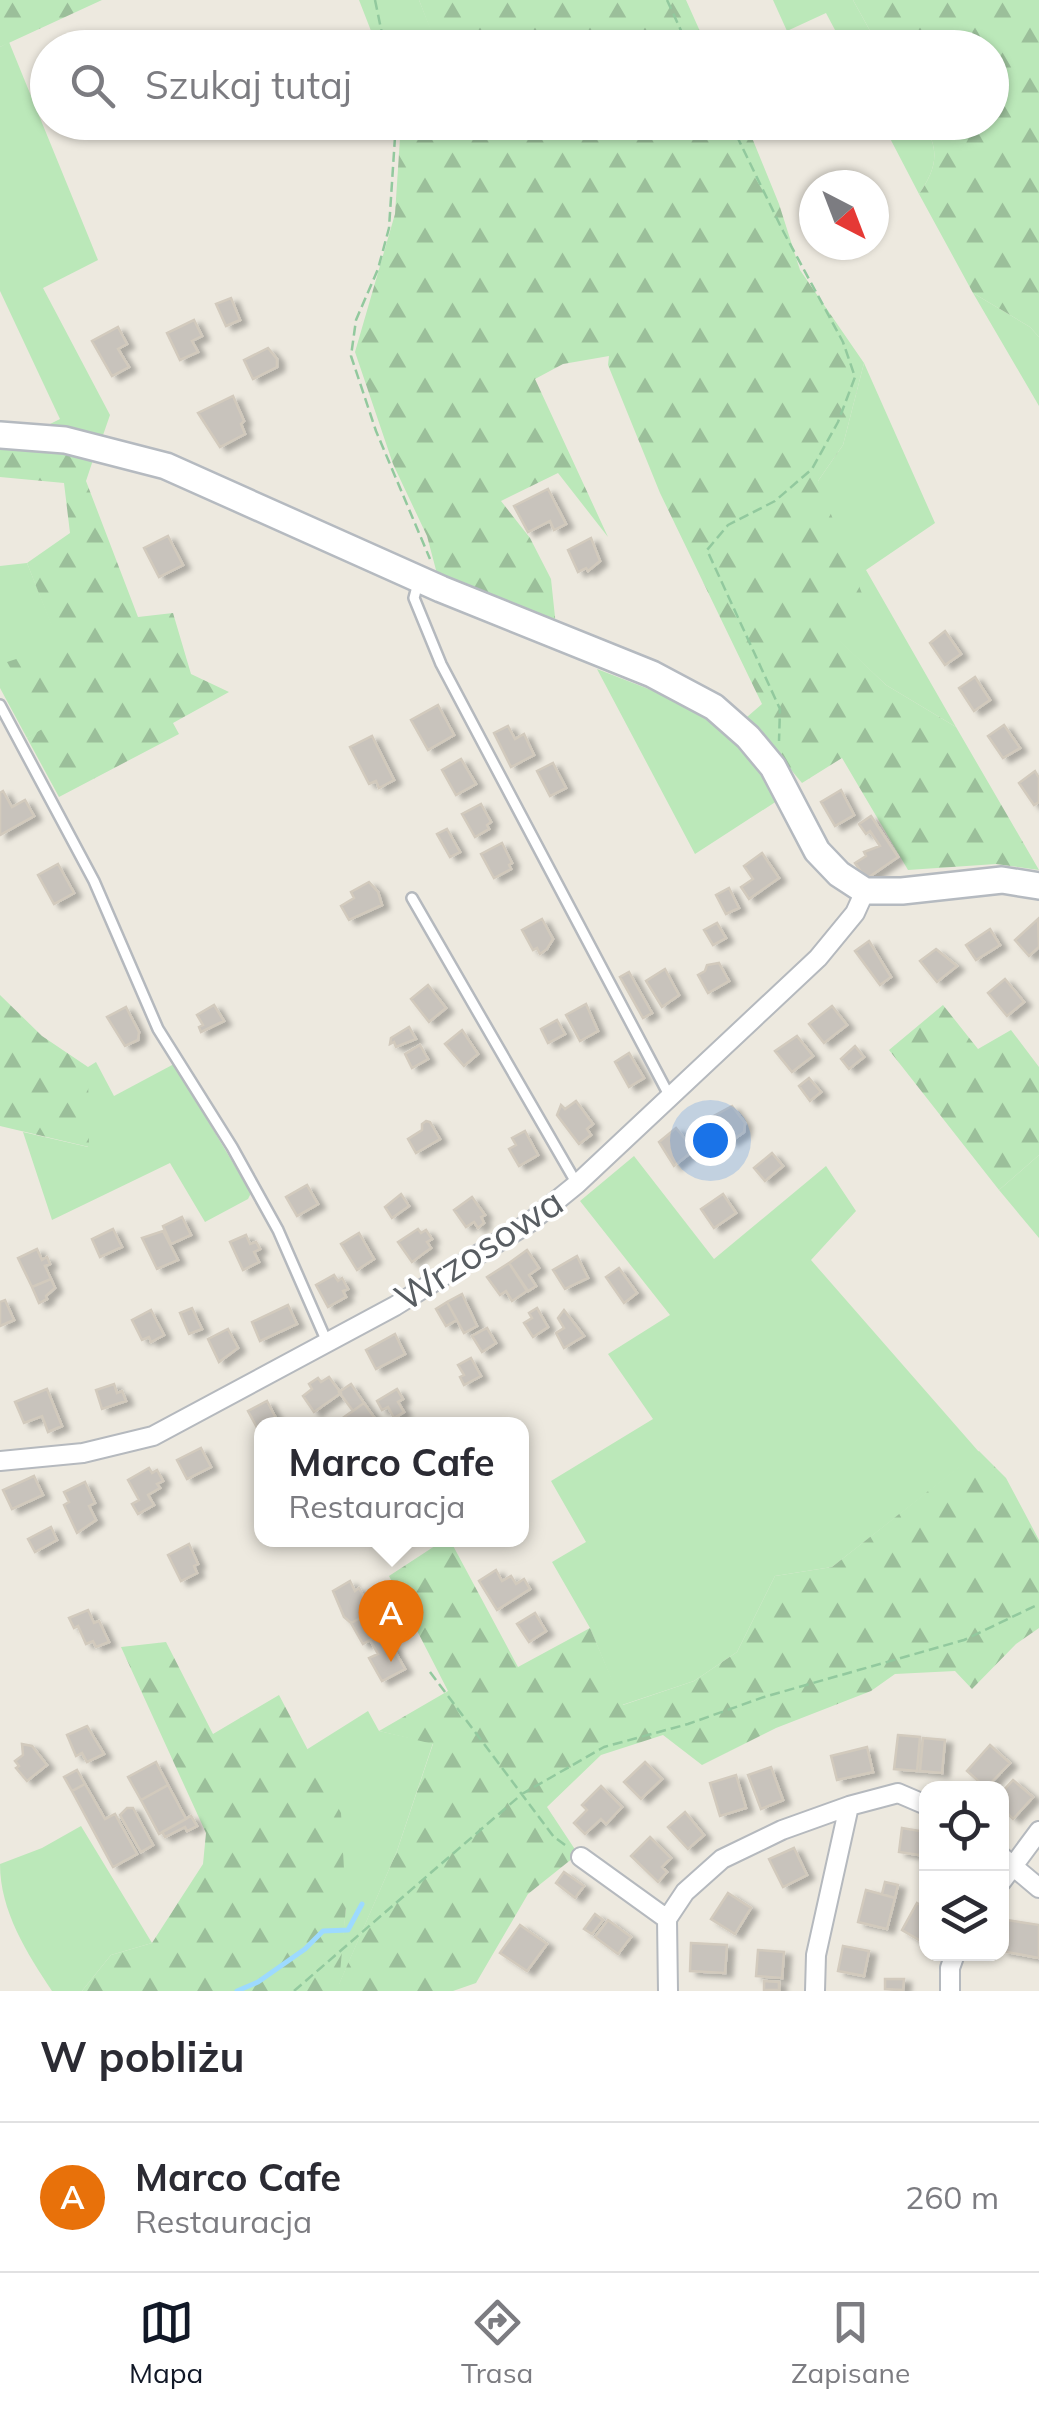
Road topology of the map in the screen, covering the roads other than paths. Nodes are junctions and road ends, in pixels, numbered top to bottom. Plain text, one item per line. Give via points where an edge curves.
1 (0, 435) edge
2 (430, 584) junction
3 (0, 705) edge
4 (1039, 886) edge
5 (865, 891) junction
6 (412, 898) dead end
7 (670, 1097) junction
8 (578, 1184) junction
9 (327, 1343) junction
10 (0, 1461) edge
11 (919, 1801) edge
12 (848, 1806) junction
13 (1039, 1831) edge
14 (581, 1857) road end
15 (1009, 1864) edge
16 (1009, 1870) edge
17 (1039, 1888) edge
18 (667, 1918) junction
19 (952, 1961) edge
20 (668, 1991) edge
21 (815, 1991) edge
22 (950, 1991) edge

1 - 2 street via 65,440 166,466
2 - 5 street via 652,674 714,707 774,767 818,851
2 - 7 lane via 414,598 442,664
3 - 9 lane via 94,881 158,1029 278,1230
4 - 5 street via 1002,880
5 - 7 street, Wrzosowa via 818,958
6 - 8 lane
7 - 8 street, Wrzosowa
8 - 9 street, Wrzosowa via 529,1223
9 - 10 street, Wrzosowa via 153,1436 83,1453
11 - 12 street via 898,1793
12 - 18 street via 722,1859
12 - 21 street via 816,1955
13 - 15 street
14 - 18 street
16 - 17 street
18 - 20 street
19 - 22 street

